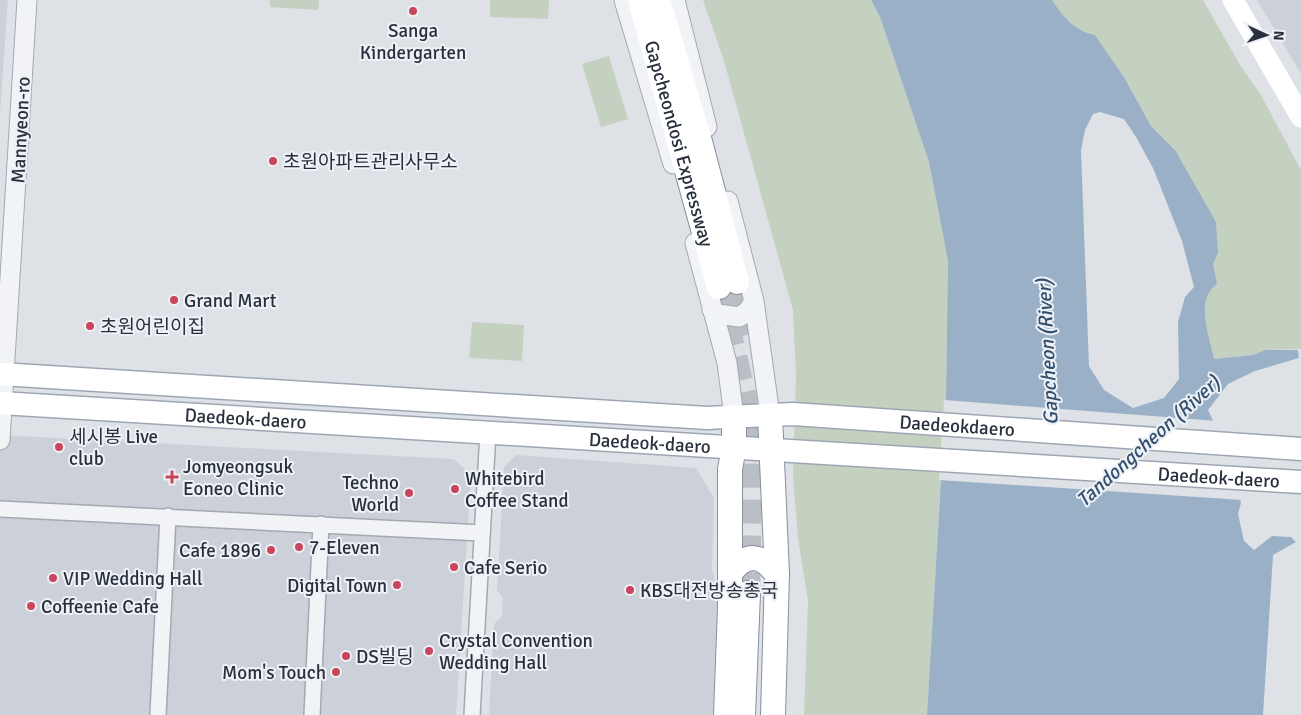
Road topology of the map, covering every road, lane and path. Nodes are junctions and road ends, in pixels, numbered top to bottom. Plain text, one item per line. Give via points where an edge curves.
1 (27, 0) edge
2 (624, 0) edge
3 (640, 0) edge
4 (658, 0) edge
5 (675, 0) edge
6 (1233, 0) edge
7 (1301, 117) edge
8 (754, 301) junction
9 (712, 310) junction
10 (3, 374) edge
11 (2, 403) edge
12 (782, 415) junction
13 (734, 417) junction
14 (488, 432) junction
15 (0, 440) edge
16 (734, 447) junction
17 (1301, 449) edge
18 (782, 451) junction
19 (1301, 482) edge
20 (0, 509) edge
21 (168, 516) junction
22 (321, 524) junction
23 (482, 533) junction
24 (730, 573) junction
25 (764, 587) junction
26 (158, 715) edge
27 (312, 715) edge
28 (472, 715) edge
29 (726, 715) edge
30 (743, 715) edge
31 (760, 715) edge
32 (774, 715) edge

1 - 10 street, Mannyeon-ro
2 - 9 street via 689,218
3 - 4 highway, Gapcheondosi Expressway via 728,285 698,134
5 - 8 street
6 - 7 main road
8 - 9 street via 739,317 724,316
8 - 12 street
9 - 13 street via 732,386
10 - 11 street, Mannyeon-ro
10 - 13 main road, Daedeok-daero
11 - 14 main road, Daedeok-daero
11 - 15 street, Mannyeon-ro
12 - 13 main road, Daedeok-daero
12 - 17 main road, Daedeokdaero
12 - 18 highway
13 - 16 highway
14 - 16 main road, Daedeok-daero
14 - 23 street
16 - 18 main road, Daedeok-daero
16 - 24 highway via 730,469
18 - 19 main road, Daedeok-daero
18 - 25 highway
20 - 21 street
21 - 22 street
21 - 26 street
22 - 23 street
22 - 27 street
23 - 28 street
24 - 25 highway via 743,560 756,558 768,563
24 - 29 highway
25 - 30 highway
25 - 31 highway
25 - 32 highway

